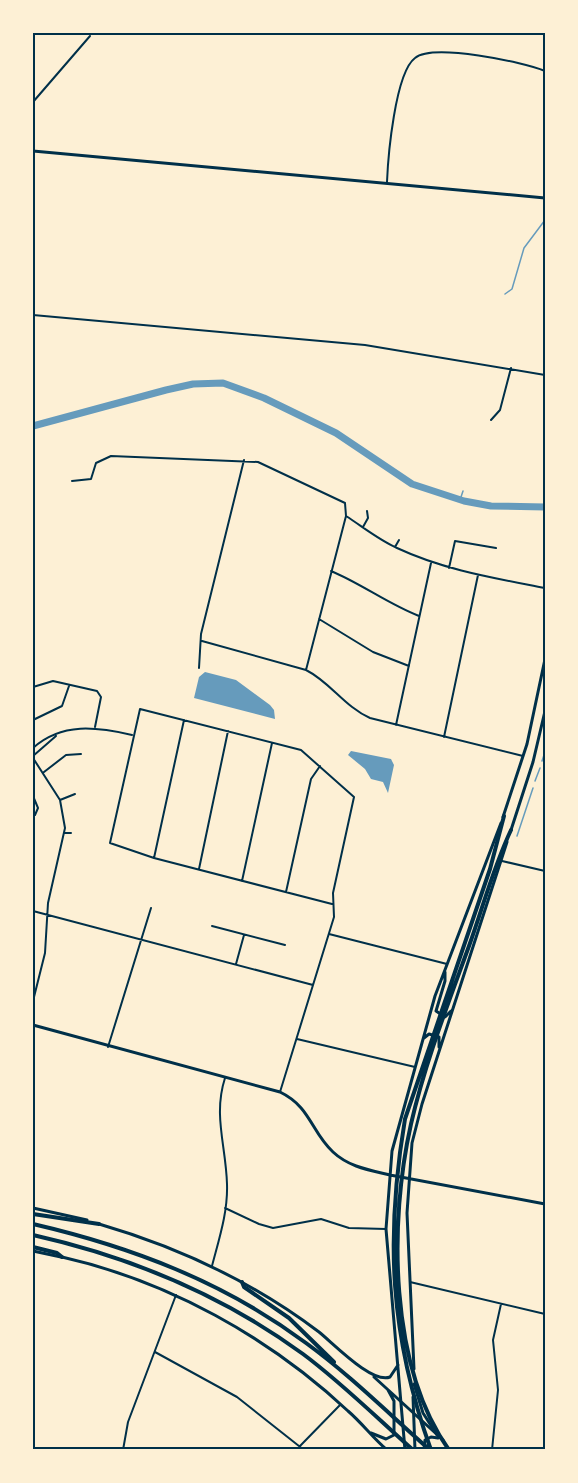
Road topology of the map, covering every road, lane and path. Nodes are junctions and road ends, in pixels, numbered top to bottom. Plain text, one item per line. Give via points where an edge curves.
1 (90, 36) dead end
2 (545, 71) edge
3 (33, 102) edge
4 (33, 151) edge
5 (387, 182) junction
6 (545, 198) edge
7 (33, 315) edge
8 (511, 369) junction
9 (545, 375) edge
10 (491, 420) dead end
11 (244, 460) junction
12 (72, 481) dead end
13 (367, 511) dead end
14 (346, 516) junction
15 (363, 527) junction
16 (399, 540) dead end
17 (395, 547) junction
18 (496, 548) dead end
19 (431, 562) junction
20 (449, 568) junction
21 (331, 571) junction
22 (478, 575) junction
23 (545, 588) edge
24 (420, 616) junction
25 (319, 619) junction
26 (202, 641) junction
27 (545, 659) edge
28 (409, 667) junction
29 (199, 668) dead end
30 (306, 670) junction
31 (69, 685) junction
32 (33, 686) edge
33 (545, 711) edge
34 (33, 720) edge
35 (184, 720) junction
36 (396, 725) junction
37 (95, 727) junction
38 (228, 731) junction
39 (57, 734) junction
40 (133, 735) junction
41 (444, 737) junction
42 (539, 739) junction
43 (544, 740) edge
44 (272, 743) junction
45 (33, 748) edge
46 (81, 754) dead end
47 (523, 756) junction
48 (33, 757) edge
49 (320, 766) junction
50 (44, 772) junction
51 (75, 794) dead end
52 (33, 796) edge
53 (60, 800) junction
54 (34, 815) edge
55 (504, 816) junction
56 (36, 820) dead end
57 (511, 830) junction
58 (64, 833) junction
59 (71, 833) dead end
60 (154, 858) junction
61 (502, 861) junction
62 (199, 870) junction
63 (545, 871) edge
64 (242, 881) junction
65 (286, 892) junction
66 (332, 904) junction
67 (151, 908) dead end
68 (33, 911) edge
69 (47, 916) junction
70 (212, 926) dead end
71 (329, 934) junction
72 (244, 935) junction
73 (139, 940) junction
74 (285, 945) dead end
75 (236, 964) junction
76 (447, 964) junction
77 (445, 970) junction
78 (313, 985) junction
79 (459, 996) junction
80 (33, 1000) edge
81 (446, 1000) junction
82 (33, 1025) edge
83 (297, 1039) junction
84 (108, 1047) junction
85 (420, 1048) junction
86 (436, 1064) junction
87 (415, 1067) junction
88 (225, 1078) junction
89 (280, 1092) junction
90 (390, 1175) junction
91 (408, 1180) junction
92 (545, 1204) edge
93 (33, 1208) edge
94 (225, 1208) junction
95 (33, 1214) edge
96 (33, 1224) edge
97 (99, 1224) junction
98 (386, 1229) junction
99 (33, 1235) edge
100 (33, 1249) edge
101 (62, 1257) joint
102 (212, 1266) junction
103 (242, 1282) junction
104 (410, 1282) junction
105 (176, 1295) junction
106 (501, 1304) junction
107 (545, 1314) edge
108 (155, 1352) junction
109 (399, 1363) junction
110 (340, 1370) junction
111 (374, 1377) junction
112 (414, 1384) junction
113 (385, 1386) junction
114 (402, 1400) junction
115 (341, 1404) junction
116 (413, 1411) junction
117 (370, 1433) junction
118 (437, 1435) junction
119 (445, 1442) junction
120 (300, 1446) junction
121 (123, 1450) edge
122 (304, 1450) edge
123 (385, 1450) edge
124 (405, 1450) edge
125 (414, 1450) edge
126 (424, 1450) edge
127 (430, 1450) edge
128 (451, 1450) edge
129 (492, 1450) edge

1 - 3 street
2 - 5 street via 510,60 430,52 416,57 407,68 394,116
4 - 5 main road
5 - 6 main road
7 - 8 street via 365,345
8 - 9 street
8 - 10 street via 500,410
11 - 12 street via 111,456 98,461 91,479
11 - 14 street via 274,468 341,501 346,506
11 - 26 street
13 - 15 street
14 - 15 street
14 - 21 street
15 - 17 street
16 - 17 street
17 - 19 street
18 - 20 street via 455,541
19 - 20 street
19 - 24 street
20 - 22 street
21 - 24 street
21 - 25 street
22 - 23 street
22 - 41 street
24 - 28 street
25 - 28 street via 373,652
25 - 30 street
26 - 29 street
26 - 30 street
27 - 47 main road
28 - 36 street
30 - 36 street via 357,711
31 - 32 street via 50,681
31 - 34 street via 63,704
31 - 37 street via 100,694
33 - 42 main road
35 - 38 street
35 - 40 street via 140,709
35 - 60 street
36 - 41 street
37 - 39 street
37 - 40 street
38 - 44 street
38 - 62 street
39 - 45 street
39 - 48 street
40 - 60 street via 110,843
41 - 47 street
42 - 43 street
42 - 57 main road
44 - 49 street via 301,750
44 - 64 street
46 - 50 street via 66,755
47 - 55 main road
48 - 50 street
49 - 65 street via 311,779
49 - 66 street via 354,797
50 - 53 street
51 - 53 street
52 - 54 street via 38,808
53 - 58 street
54 - 56 street
55 - 76 main road
55 - 81 highway
57 - 61 main road
57 - 81 highway
58 - 59 street
58 - 69 street
60 - 62 street
61 - 63 street
61 - 79 main road
62 - 64 street
64 - 65 street
65 - 66 street
66 - 71 street via 334,917
67 - 73 street
68 - 69 street
69 - 73 street
69 - 80 street via 45,953
70 - 72 street
71 - 76 street
71 - 78 street
72 - 74 street
72 - 75 street
73 - 75 street
73 - 84 street
75 - 78 street
76 - 77 main road
77 - 79 main road via 437,1014 448,1017
77 - 85 main road
78 - 83 street
79 - 86 main road
81 - 127 highway via 405,1119 398,1159 393,1241 403,1356
81 - 128 highway via 411,1125 398,1250 410,1365 425,1410
82 - 84 main road
83 - 87 street
83 - 89 street
84 - 88 main road
85 - 86 main road via 426,1035 440,1037
85 - 87 main road
86 - 91 main road via 412,1143
87 - 90 main road via 400,1116
88 - 89 main road
88 - 94 street via 218,1111 226,1170
89 - 90 main road via 307,1113 327,1146 340,1157 357,1167
90 - 91 main road
90 - 98 main road
91 - 92 main road
91 - 104 main road
93 - 97 main road
94 - 98 street via 273,1228 321,1220 350,1228
94 - 102 street
95 - 97 highway
96 - 110 highway via 117,1245 198,1278 269,1317
97 - 102 main road via 162,1244
98 - 109 main road
99 - 125 highway via 131,1262 217,1300 302,1354
100 - 101 highway
101 - 105 main road via 108,1269
102 - 103 main road
103 - 110 highway via 300,1328
103 - 111 main road via 303,1321
104 - 106 street
104 - 112 main road
105 - 108 street
105 - 115 main road via 278,1355
106 - 107 street
106 - 129 street via 493,1341 498,1390
108 - 120 street via 223,1388
108 - 121 street via 128,1422
109 - 111 main road via 390,1377
109 - 114 main road
110 - 127 highway
111 - 113 main road
112 - 116 main road
112 - 118 main road via 423,1413
113 - 114 main road
113 - 117 main road via 394,1401 394,1433 386,1439
114 - 116 main road
114 - 124 main road
115 - 117 main road
115 - 120 street
116 - 118 main road
116 - 125 main road
117 - 123 main road
118 - 119 main road
119 - 126 main road via 431,1437 425,1440
119 - 128 main road
120 - 122 street

